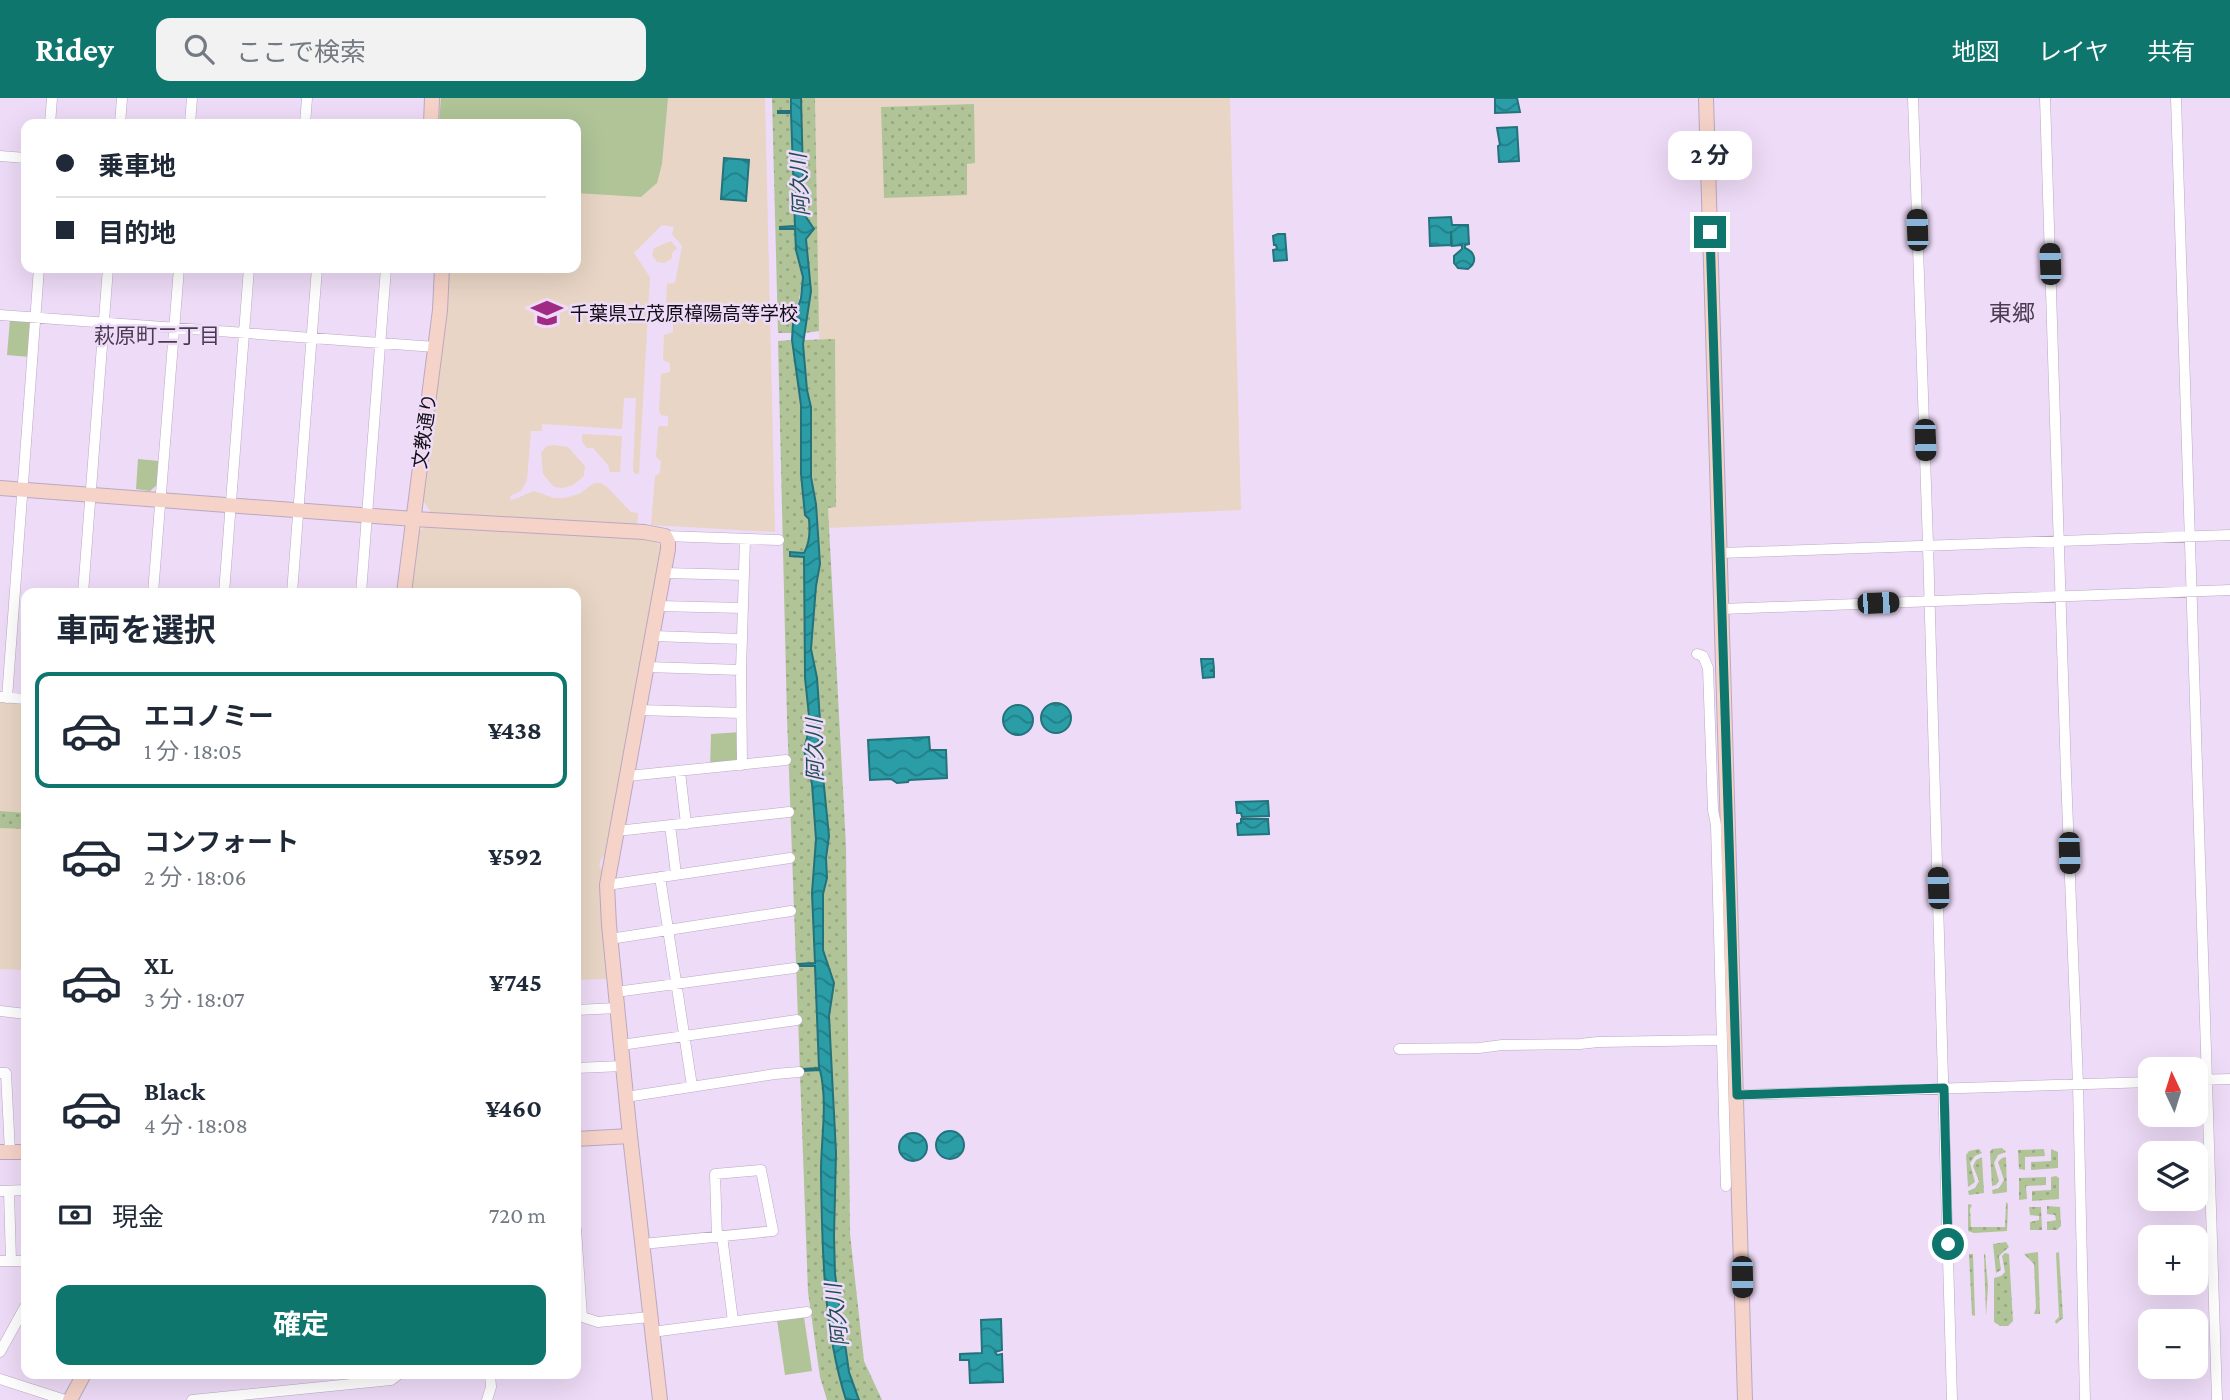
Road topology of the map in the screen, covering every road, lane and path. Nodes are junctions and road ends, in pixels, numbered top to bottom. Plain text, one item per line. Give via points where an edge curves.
1 (52, 98) edge
2 (122, 98) edge
3 (192, 98) edge
4 (307, 98) edge
5 (432, 98) edge
6 (1706, 98) edge
7 (1913, 98) edge
8 (2045, 98) edge
9 (2176, 98) edge
10 (50, 119) edge
11 (120, 119) edge
12 (190, 119) edge
13 (305, 119) edge
14 (431, 119) edge
15 (0, 156) edge
16 (21, 158) edge
17 (39, 273) edge
18 (108, 273) edge
19 (179, 273) edge
20 (249, 273) edge
21 (317, 273) edge
22 (386, 273) edge
23 (442, 273) edge
24 (0, 315) edge
25 (36, 318) junction
26 (104, 323) junction
27 (174, 328) junction
28 (244, 334) junction
29 (312, 339) junction
30 (380, 345) junction
31 (436, 347) junction
32 (0, 488) edge
33 (22, 489) junction
34 (90, 495) junction
35 (160, 500) junction
36 (230, 505) junction
37 (298, 511) junction
38 (366, 516) junction
39 (414, 519) junction
40 (2230, 535) edge
41 (664, 536) junction
42 (2190, 537) junction
43 (746, 539) junction
44 (779, 540) dead end
45 (2059, 542) junction
46 (1928, 545) junction
47 (1720, 554) junction
48 (664, 573) junction
49 (744, 575) junction
50 (83, 588) edge
51 (153, 588) edge
52 (224, 588) edge
53 (292, 588) edge
54 (361, 588) edge
55 (405, 588) edge
56 (2230, 590) edge
57 (2191, 591) junction
58 (2061, 596) junction
59 (1930, 601) junction
60 (658, 606) junction
61 (743, 608) junction
62 (1722, 609) junction
63 (653, 636) junction
64 (742, 639) junction
65 (1698, 654) dead end
66 (647, 667) junction
67 (741, 670) junction
68 (3, 697) edge
69 (21, 699) edge
70 (639, 710) junction
71 (741, 713) junction
72 (786, 760) dead end
73 (742, 765) junction
74 (680, 772) junction
75 (628, 776) junction
76 (789, 812) dead end
77 (686, 824) junction
78 (670, 825) junction
79 (617, 831) junction
80 (790, 858) dead end
81 (676, 874) junction
82 (660, 877) junction
83 (607, 885) junction
84 (791, 911) dead end
85 (668, 930) junction
86 (610, 939) junction
87 (794, 968) dead end
88 (676, 983) junction
89 (615, 992) junction
90 (617, 1008) junction
91 (581, 1010) edge
92 (0, 1011) edge
93 (21, 1013) edge
94 (797, 1020) dead end
95 (684, 1035) junction
96 (1722, 1040) junction
97 (621, 1045) junction
98 (1399, 1049) dead end
99 (2201, 1057) edge
100 (623, 1066) junction
101 (581, 1068) edge
102 (799, 1072) dead end
103 (0, 1073) edge
104 (2230, 1079) edge
105 (2208, 1080) edge
106 (2138, 1082) edge
107 (2078, 1084) junction
108 (692, 1086) junction
109 (1944, 1088) junction
110 (1737, 1095) junction
111 (626, 1097) junction
112 (2204, 1127) edge
113 (630, 1136) junction
114 (581, 1139) edge
115 (5, 1152) edge
116 (1726, 1186) dead end
117 (5, 1191) edge
118 (720, 1236) junction
119 (643, 1244) junction
120 (0, 1261) edge
121 (11, 1261) junction
122 (21, 1261) edge
123 (807, 1312) dead end
124 (21, 1315) edge
125 (581, 1317) edge
126 (733, 1321) junction
127 (651, 1325) junction
128 (0, 1352) edge
129 (0, 1379) edge
130 (81, 1379) edge
131 (392, 1379) edge
132 (490, 1379) edge
133 (68, 1400) edge
134 (192, 1400) edge
135 (486, 1400) edge
136 (660, 1400) edge
137 (1745, 1400) edge
138 (1952, 1400) edge
139 (2085, 1400) edge
140 (2217, 1400) edge

1 - 10 street
2 - 11 street
3 - 12 street
4 - 13 street
5 - 14 street
6 - 47 street
7 - 46 street
8 - 45 street
9 - 42 street
15 - 16 street
17 - 25 street
18 - 26 street
19 - 27 street
20 - 28 street
21 - 29 street
22 - 30 street
23 - 31 street, 文教通り
24 - 25 street
25 - 26 street
25 - 33 street
26 - 27 street
26 - 34 street
27 - 28 street
27 - 35 street
28 - 29 street
28 - 36 street
29 - 30 street
29 - 37 street
30 - 31 street
30 - 38 street
31 - 39 street, 文教通り
32 - 33 street
33 - 34 street
33 - 68 street
34 - 35 street
34 - 50 street
35 - 36 street
35 - 51 street
36 - 37 street
36 - 52 street
37 - 38 street
37 - 53 street
38 - 39 street
38 - 54 street
39 - 41 street
39 - 55 street, 文教通り
40 - 42 street
41 - 43 street
41 - 48 street via 668,542
42 - 45 street
42 - 57 street
43 - 44 street
43 - 49 street
45 - 46 street
45 - 58 street
46 - 47 street
46 - 59 street
47 - 62 street
48 - 49 street
48 - 60 street
49 - 61 street
56 - 57 street
57 - 58 street
57 - 99 street
58 - 59 street
58 - 107 street
59 - 62 street
59 - 109 street
60 - 61 street
60 - 63 street
61 - 64 street
62 - 110 street
63 - 64 street
63 - 66 street
64 - 67 street
65 - 96 street via 1708,668
66 - 67 street
66 - 70 street
67 - 71 street
68 - 69 street
70 - 71 street
70 - 75 street
71 - 73 street
72 - 73 street
73 - 74 street
74 - 75 street
74 - 77 street
75 - 79 street
76 - 77 street
77 - 78 street
78 - 79 street
78 - 81 street
79 - 83 street
80 - 81 street
81 - 82 street
82 - 83 street
82 - 85 street
83 - 86 street
84 - 85 street
85 - 86 street
85 - 88 street
86 - 89 street
87 - 88 street
88 - 89 street
88 - 95 street
89 - 90 street
90 - 91 street
90 - 97 street
92 - 93 street
94 - 95 street
95 - 97 street
95 - 108 street
96 - 98 street
96 - 116 street
97 - 100 street
100 - 101 street
100 - 111 street
102 - 108 street
103 - 115 street via 6,1073
104 - 105 street
106 - 107 street
107 - 109 street
107 - 139 street
108 - 111 street
109 - 110 street
109 - 138 street
110 - 137 street
111 - 113 street
112 - 140 street
113 - 114 street
113 - 119 street
117 - 121 street
118 - 118 street via 773,1231 761,1170 715,1174
118 - 119 street
118 - 126 street
119 - 127 street
120 - 121 street
121 - 122 street
123 - 126 street
124 - 128 street
125 - 127 street
126 - 127 street
127 - 136 street
129 - 133 street
130 - 133 street
131 - 134 street
132 - 135 street

